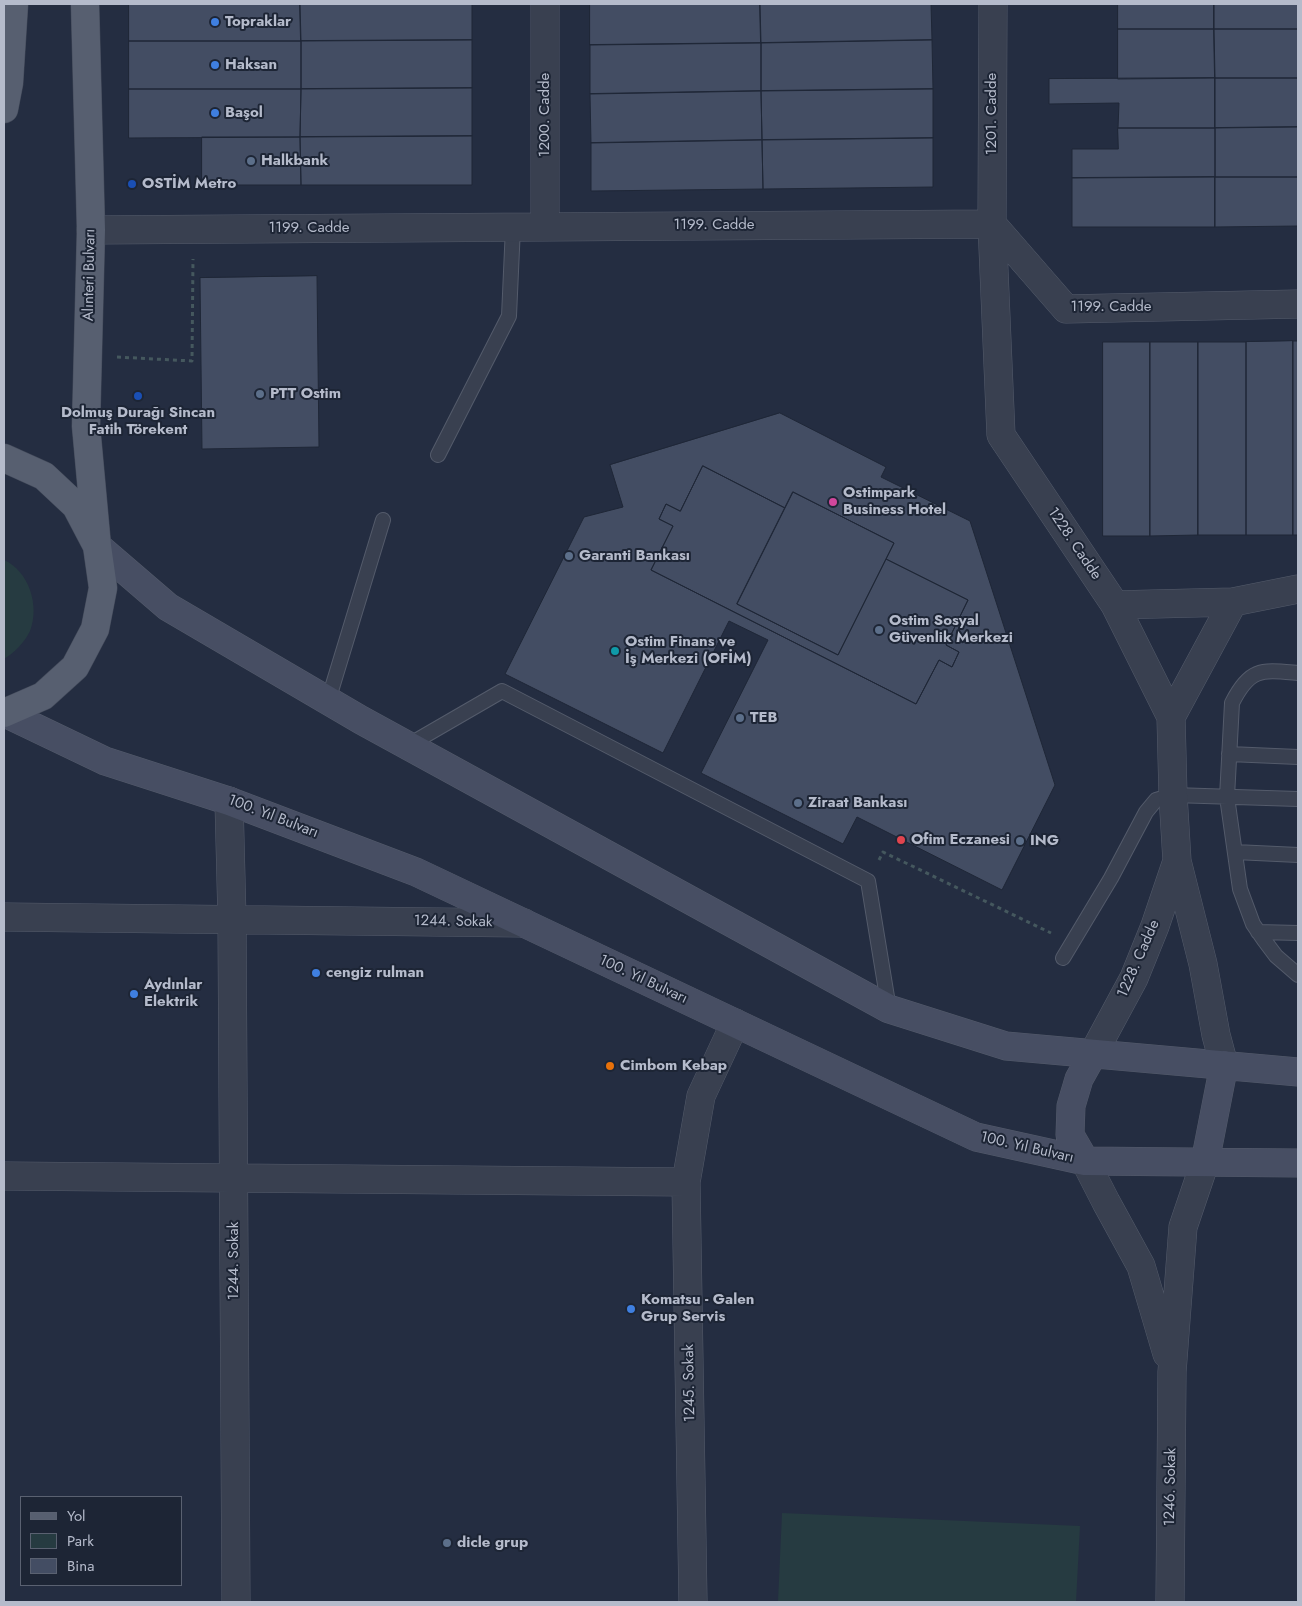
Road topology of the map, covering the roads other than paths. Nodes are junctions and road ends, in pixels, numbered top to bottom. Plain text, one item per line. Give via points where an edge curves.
1 (14, 4) edge
2 (85, 4) edge
3 (545, 4) edge
4 (993, 4) edge
5 (4, 109) edge
6 (992, 224) junction
7 (545, 226) junction
8 (513, 227) junction
9 (92, 230) junction
10 (1298, 304) edge
11 (438, 455) dead end
12 (4, 458) edge
13 (383, 520) dead end
14 (96, 546) junction
15 (1298, 589) edge
16 (1233, 602) junction
17 (1115, 605) junction
18 (1298, 673) edge
19 (328, 700) junction
20 (4, 714) edge
21 (1171, 716) junction
22 (407, 746) junction
23 (1229, 754) junction
24 (1298, 757) edge
25 (1173, 796) junction
26 (1228, 797) junction
27 (1298, 799) edge
28 (229, 801) junction
29 (1235, 852) junction
30 (1298, 855) edge
31 (1176, 861) junction
32 (4, 917) edge
33 (232, 919) junction
34 (524, 923) junction
35 (1258, 932) junction
36 (1298, 933) edge
37 (1063, 958) dead end
38 (1298, 975) edge
39 (889, 1009) junction
40 (735, 1023) junction
41 (1093, 1054) junction
42 (1224, 1065) junction
43 (1298, 1072) edge
44 (1085, 1161) junction
45 (1205, 1162) junction
46 (1298, 1163) edge
47 (4, 1176) edge
48 (233, 1178) junction
49 (686, 1182) junction
50 (1172, 1372) junction
51 (236, 1602) edge
52 (693, 1602) edge
53 (1170, 1602) edge

1 - 5 main road via 9,83
2 - 9 main road, Alınteri Bulvarı
3 - 7 street, 1200. Cadde
4 - 6 street, 1201. Cadde
6 - 7 street, 1199. Cadde
6 - 10 street, 1199. Cadde via 1066,308
6 - 17 street, 1228. Cadde via 1000,435
7 - 8 street, 1199. Cadde
8 - 9 street, 1199. Cadde
8 - 11 lane via 509,316
9 - 14 main road, Alınteri Bulvarı via 86,426
12 - 14 main road via 44,476 76,506
13 - 19 lane
14 - 19 main road via 168,607
14 - 20 main road, Alınteri Bulvarı via 102,588 100,604 95,629 75,667 43,696
15 - 16 street
16 - 17 street
16 - 21 street
17 - 21 street, 1228. Cadde
18 - 23 lane via 1265,670 1244,683 1232,703
19 - 22 main road
20 - 28 main road, 100. Yıl Bulvarı via 105,761
21 - 25 street, 1228. Cadde
22 - 39 main road
22 - 39 lane via 502,691 868,881
23 - 24 lane
23 - 26 lane
25 - 26 lane
25 - 31 street, 1228. Cadde
25 - 37 lane via 1156,800 1146,812
26 - 27 lane
26 - 29 lane
28 - 33 street, 1244. Sokak
28 - 34 main road, 100. Yıl Bulvarı via 416,872
29 - 30 lane
29 - 35 lane via 1240,890
31 - 41 street, 1228. Cadde via 1134,978
31 - 42 street, 1228. Cadde via 1203,964
32 - 33 street, 1244. Sokak
33 - 34 street, 1244. Sokak
33 - 48 street, 1244. Sokak
34 - 40 main road, 100. Yıl Bulvarı
35 - 36 lane
35 - 38 lane via 1276,956
39 - 41 main road via 1006,1046
40 - 44 main road, 100. Yıl Bulvarı via 976,1137
40 - 49 street, 1245. Sokak via 701,1096
41 - 42 main road
41 - 44 main road via 1079,1079 1071,1106 1070,1135
42 - 43 main road
42 - 45 main road
44 - 45 main road, 100. Yıl Bulvarı
44 - 50 street, 1246. Sokak via 1141,1266
45 - 46 main road, 100. Yıl Bulvarı
45 - 50 street, 1246. Sokak via 1183,1227
47 - 48 street
48 - 49 street
48 - 51 street, 1244. Sokak
49 - 52 street, 1245. Sokak
50 - 53 street, 1246. Sokak

